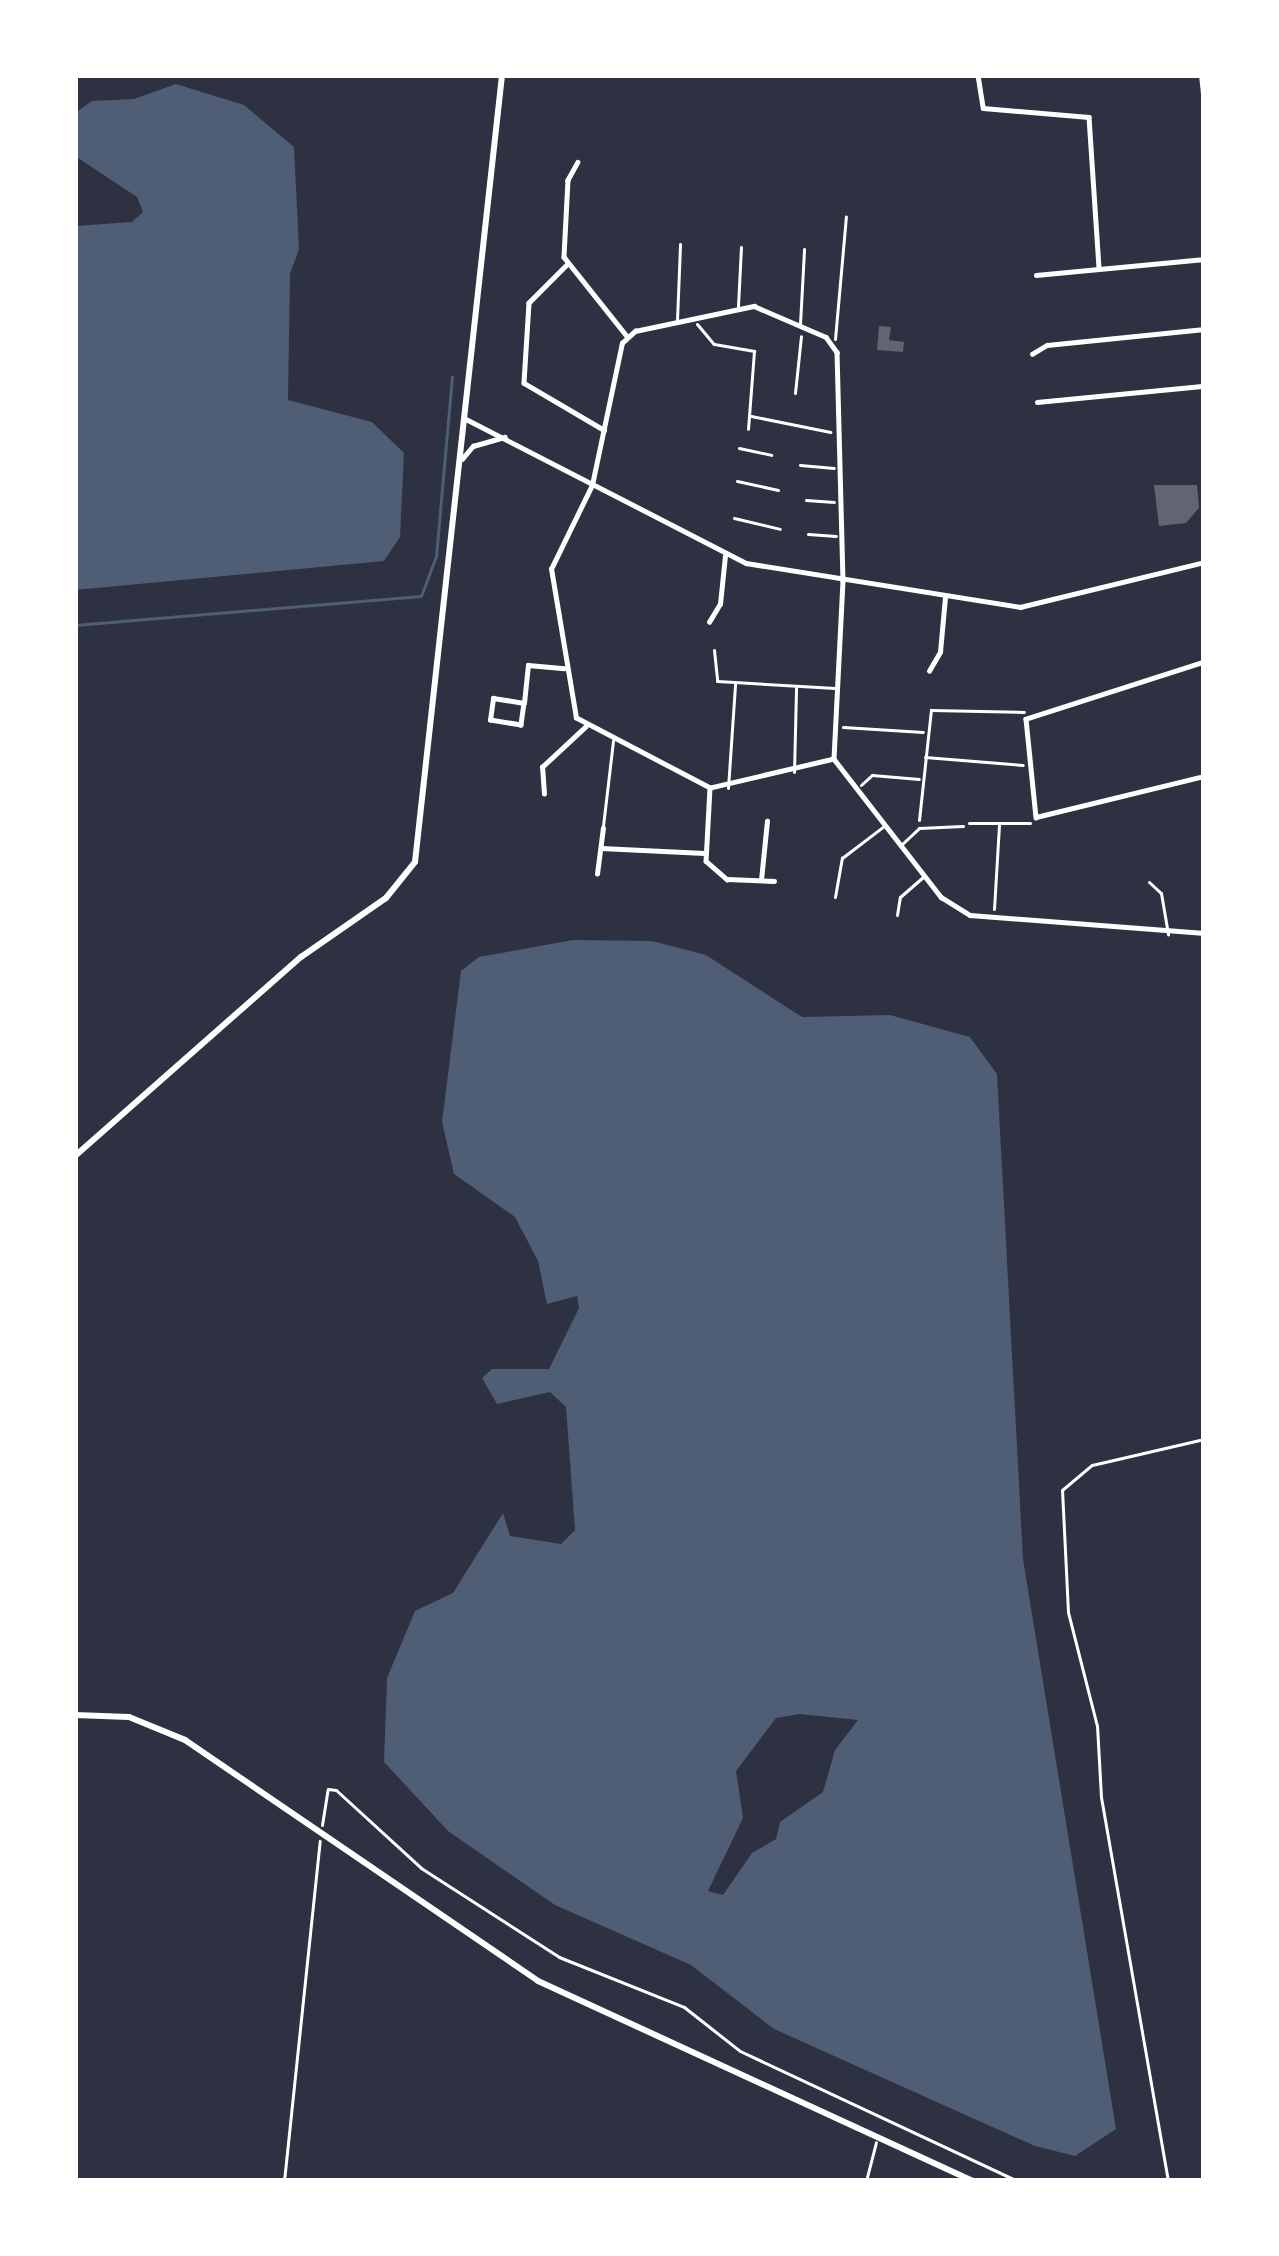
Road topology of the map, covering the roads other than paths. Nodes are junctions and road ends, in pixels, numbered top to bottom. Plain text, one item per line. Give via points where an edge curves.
1 (502, 75) edge
2 (978, 75) edge
3 (1202, 75) edge
4 (1204, 94) edge
5 (578, 162) dead end
6 (680, 244) dead end
7 (741, 247) dead end
8 (804, 249) dead end
9 (1204, 259) edge
10 (568, 265) junction
11 (1099, 269) junction
12 (1036, 275) dead end
13 (738, 308) junction
14 (677, 322) junction
15 (802, 325) junction
16 (1204, 329) edge
17 (627, 336) junction
18 (1032, 354) dead end
19 (1204, 386) edge
20 (1036, 402) dead end
21 (466, 419) junction
22 (604, 430) junction
23 (505, 437) junction
24 (461, 459) junction
25 (592, 485) junction
26 (725, 556) junction
27 (1204, 562) edge
28 (843, 581) junction
29 (944, 597) junction
30 (709, 622) dead end
31 (714, 650) dead end
32 (1204, 662) edge
33 (565, 668) junction
34 (929, 671) dead end
35 (735, 682) junction
36 (796, 686) junction
37 (837, 688) junction
38 (524, 703) junction
39 (585, 727) junction
40 (613, 741) junction
41 (834, 759) junction
42 (794, 772) junction
43 (1204, 776) edge
44 (710, 788) junction
45 (728, 788) junction
46 (544, 794) dead end
47 (767, 820) dead end
48 (884, 826) junction
49 (963, 826) road end
50 (603, 828) joint
51 (900, 846) junction
52 (601, 848) junction
53 (704, 853) junction
54 (597, 874) dead end
55 (924, 877) junction
56 (761, 880) junction
57 (774, 881) dead end
58 (1149, 882) dead end
59 (835, 897) dead end
60 (897, 915) dead end
61 (1204, 933) edge
62 (1168, 934) junction
63 (75, 1156) edge
64 (75, 1715) edge
65 (878, 2139) junction
66 (866, 2181) edge
67 (972, 2181) edge

1 - 21 street
2 - 11 street via 978,106 1089,117
3 - 4 street
5 - 10 street via 568,179
6 - 14 lane
7 - 13 lane
8 - 15 lane
9 - 11 street
10 - 17 street
10 - 22 street via 529,303 524,383
11 - 12 street
13 - 14 street
13 - 15 street via 764,308
14 - 17 street
15 - 28 street via 834,347
16 - 18 street via 1047,345
17 - 22 street
19 - 20 street
21 - 23 street
21 - 24 street
22 - 25 street
23 - 24 street via 473,446
23 - 25 street
24 - 63 street via 427,794 411,872
25 - 26 street
25 - 33 street via 551,568
26 - 28 street
26 - 30 street via 720,604
27 - 29 street via 1028,606
28 - 29 street
28 - 37 street
29 - 34 street via 940,652
31 - 35 lane via 713,678
32 - 43 street via 1028,715 1036,818
33 - 38 street via 528,665
33 - 39 street
35 - 36 lane
35 - 45 lane
36 - 37 lane
36 - 42 lane
37 - 41 street
38 - 38 street via 521,724 490,720 493,698
39 - 40 street
39 - 46 street via 542,767
40 - 44 street
40 - 50 lane
41 - 42 street
41 - 48 street
42 - 45 street
44 - 45 street
44 - 53 street
47 - 56 street
48 - 51 street
48 - 59 lane via 842,858
49 - 51 lane via 919,827
50 - 52 street
51 - 55 street
52 - 53 street
52 - 54 street
53 - 56 street via 717,875
55 - 60 lane via 900,897
55 - 62 street via 954,908
56 - 57 street
58 - 62 lane via 1161,893
61 - 62 street
64 - 65 street via 153,1724 538,1981
65 - 66 lane
65 - 67 street

